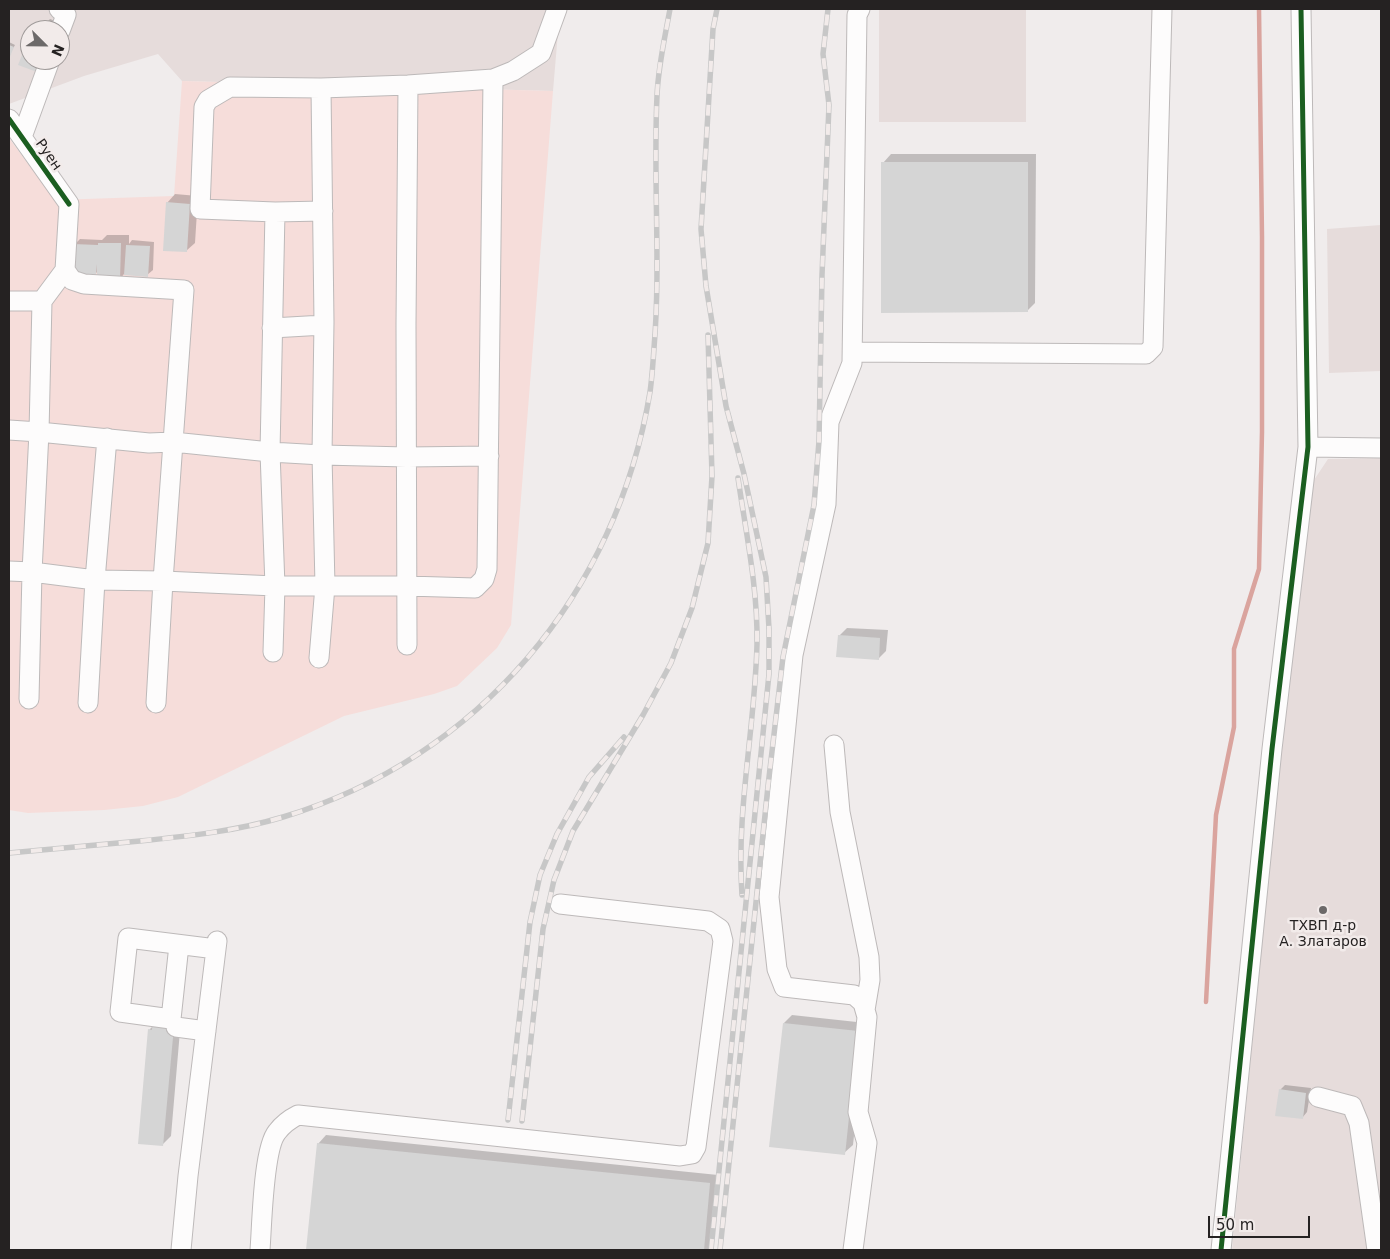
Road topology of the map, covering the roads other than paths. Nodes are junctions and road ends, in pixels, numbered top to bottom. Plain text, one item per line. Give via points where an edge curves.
1 (59, 9) edge
2 (557, 9) edge
3 (860, 9) edge
4 (1162, 9) edge
5 (1301, 9) edge
6 (64, 20) edge
7 (46, 70) edge
8 (493, 79) junction
9 (408, 85) junction
10 (321, 88) junction
11 (9, 120) edge
12 (22, 138) junction
13 (323, 210) junction
14 (276, 212) junction
15 (66, 270) junction
16 (9, 300) edge
17 (42, 301) junction
18 (324, 325) junction
19 (272, 328) junction
20 (853, 352) junction
21 (9, 430) edge
22 (39, 432) junction
23 (107, 438) junction
24 (173, 442) junction
25 (1308, 447) junction
26 (1381, 448) edge
27 (270, 452) junction
28 (322, 455) junction
29 (489, 456) junction
30 (407, 457) junction
31 (9, 571) edge
32 (32, 572) junction
33 (95, 580) junction
34 (163, 581) junction
35 (275, 586) junction
36 (325, 586) junction
37 (407, 586) junction
38 (407, 645) dead end
39 (273, 652) dead end
40 (319, 658) dead end
41 (29, 699) dead end
42 (156, 703) dead end
43 (88, 704) dead end
44 (834, 745) dead end
45 (560, 904) dead end
46 (179, 945) junction
47 (865, 1010) junction
48 (176, 1027) dead end
49 (206, 1031) junction
50 (1318, 1097) dead end
51 (181, 1250) edge
52 (260, 1250) edge
53 (853, 1250) edge
54 (1221, 1250) edge
55 (1377, 1250) edge

1 - 6 street via 66,15
2 - 8 street via 540,52 513,71
3 - 20 street via 857,15
4 - 20 street via 1153,347 1146,354
5 - 25 street
7 - 12 street
8 - 9 street
8 - 29 street
9 - 10 street
9 - 30 street
10 - 13 street
10 - 14 street via 230,87 208,100 204,107 200,209
11 - 12 street, Руен
12 - 15 street, Руен via 69,204
13 - 14 street
13 - 18 street
14 - 19 street
15 - 17 street
15 - 24 street via 72,280 84,284 184,290
16 - 17 street
17 - 22 street
18 - 19 street
18 - 28 street
19 - 27 street
20 - 47 street via 852,363 829,422 826,504 793,654 769,897 777,969 784,987 854,995 863,1003
21 - 22 street
22 - 23 street
22 - 32 street
23 - 24 street
23 - 33 street
24 - 27 street
24 - 34 street
25 - 26 street
25 - 54 street via 1272,749
27 - 28 street
27 - 35 street
28 - 30 street
28 - 36 street
29 - 30 street
29 - 37 street via 487,568 484,580 475,588
30 - 37 street
31 - 32 street
32 - 33 street
32 - 41 street
33 - 34 street
33 - 43 street
34 - 35 street
34 - 42 street
35 - 36 street
35 - 39 street
36 - 37 street
36 - 40 street
37 - 38 street
44 - 47 street via 840,812 868,957 870,980
45 - 52 street via 708,921 720,929 721,951 696,1147 692,1154 680,1156 298,1115 276,1132 268,1151
46 - 46 street via 128,938 120,1012 171,1019
46 - 49 street via 216,945
47 - 53 street via 858,1112 866,1143
48 - 49 street
49 - 51 street
50 - 55 street via 1352,1106 1359,1123

